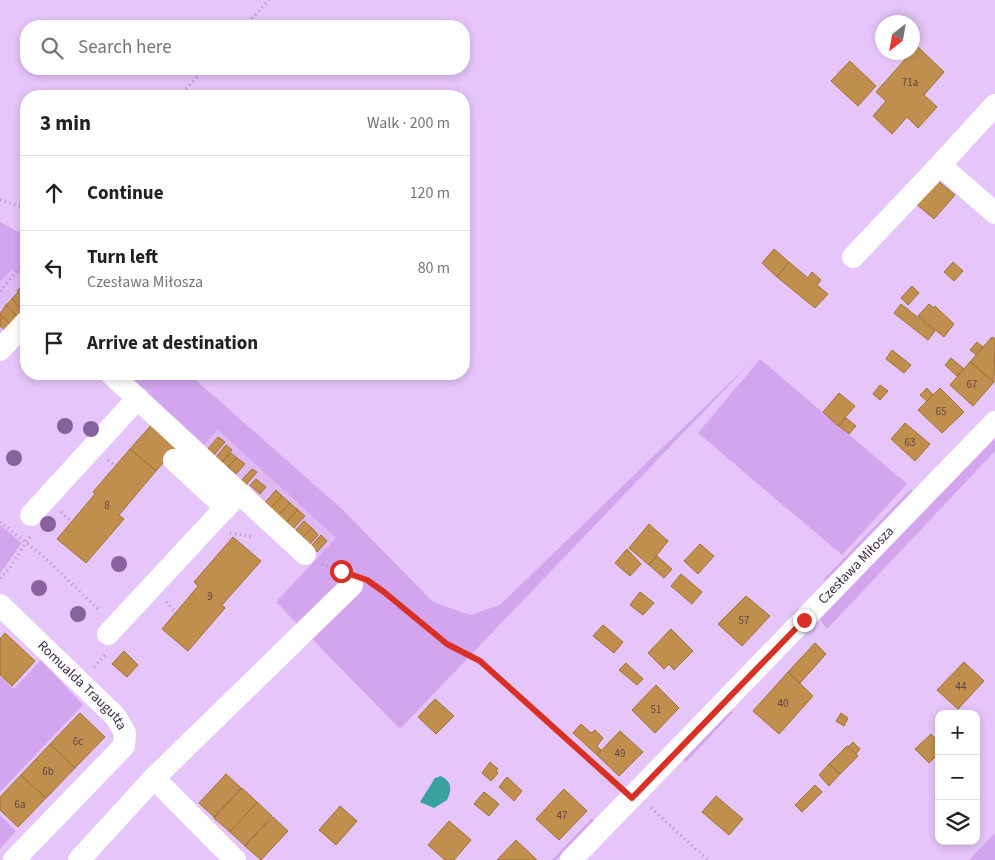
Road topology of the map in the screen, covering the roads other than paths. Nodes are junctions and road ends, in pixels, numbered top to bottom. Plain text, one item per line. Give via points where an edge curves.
1 (995, 105) edge
2 (940, 165) junction
3 (995, 212) edge
4 (853, 257) dead end
5 (20, 328) edge
6 (0, 350) edge
7 (118, 380) edge
8 (138, 398) junction
9 (995, 422) edge
10 (174, 460) dead end
11 (233, 500) junction
12 (31, 515) dead end
13 (305, 554) road end
14 (353, 579) road end
15 (0, 605) edge
16 (113, 629) road end
17 (154, 778) junction
18 (14, 860) edge
19 (79, 860) edge
20 (235, 860) edge
21 (571, 860) edge

1 - 2 street
2 - 3 street
2 - 4 street
5 - 6 street
7 - 8 street
8 - 11 street
8 - 12 street
9 - 21 street, Czesława Miłosza
10 - 11 street
11 - 13 street via 284,535
11 - 16 street
14 - 17 street
15 - 18 street, Romualda Traugutta via 116,716 125,733 124,746
17 - 19 street
17 - 20 street

